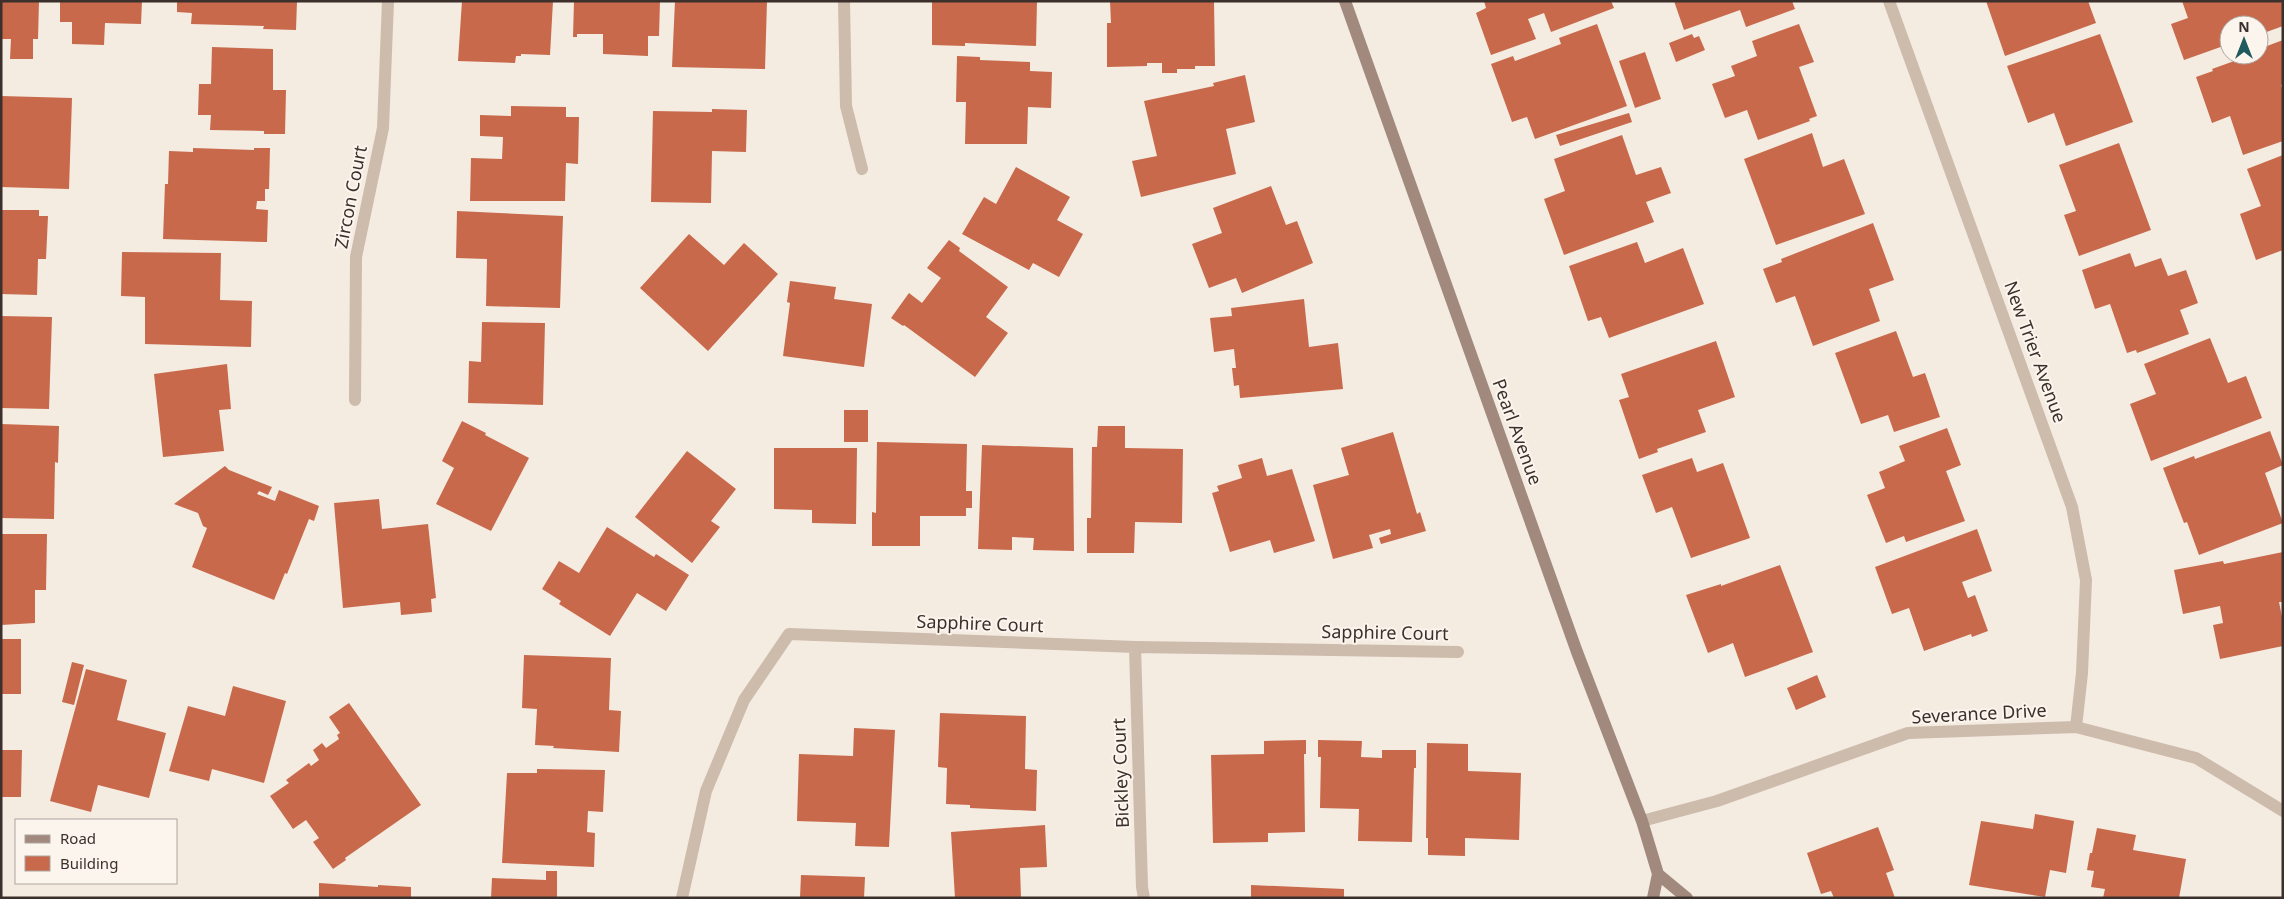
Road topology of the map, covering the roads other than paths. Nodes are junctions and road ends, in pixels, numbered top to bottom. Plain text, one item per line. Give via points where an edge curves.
1 (388, 1) edge
2 (844, 1) edge
3 (1344, 1) edge
4 (1889, 1) edge
5 (862, 169) dead end
6 (356, 400) dead end
7 (1135, 647) junction
8 (1458, 652) dead end
9 (2076, 727) junction
10 (2283, 811) edge
11 (1642, 822) junction
12 (1658, 874) junction
13 (682, 898) edge
14 (1144, 898) edge
15 (1653, 898) edge
16 (1687, 898) edge

1 - 6 street, Zircon Court via 383,128 356,257
2 - 5 street via 846,106
3 - 11 street, Pearl Avenue via 1577,652
4 - 9 street, New Trier Avenue via 2072,507 2086,580
7 - 8 street, Sapphire Court
7 - 13 street, Sapphire Court via 789,634 744,700 706,792
7 - 14 street, Bickley Court
9 - 10 street, Severance Drive via 2196,758
9 - 11 street, Severance Drive via 1908,734 1717,801
11 - 12 street, Pearl Avenue
12 - 15 street, Pearl Avenue
12 - 16 street

